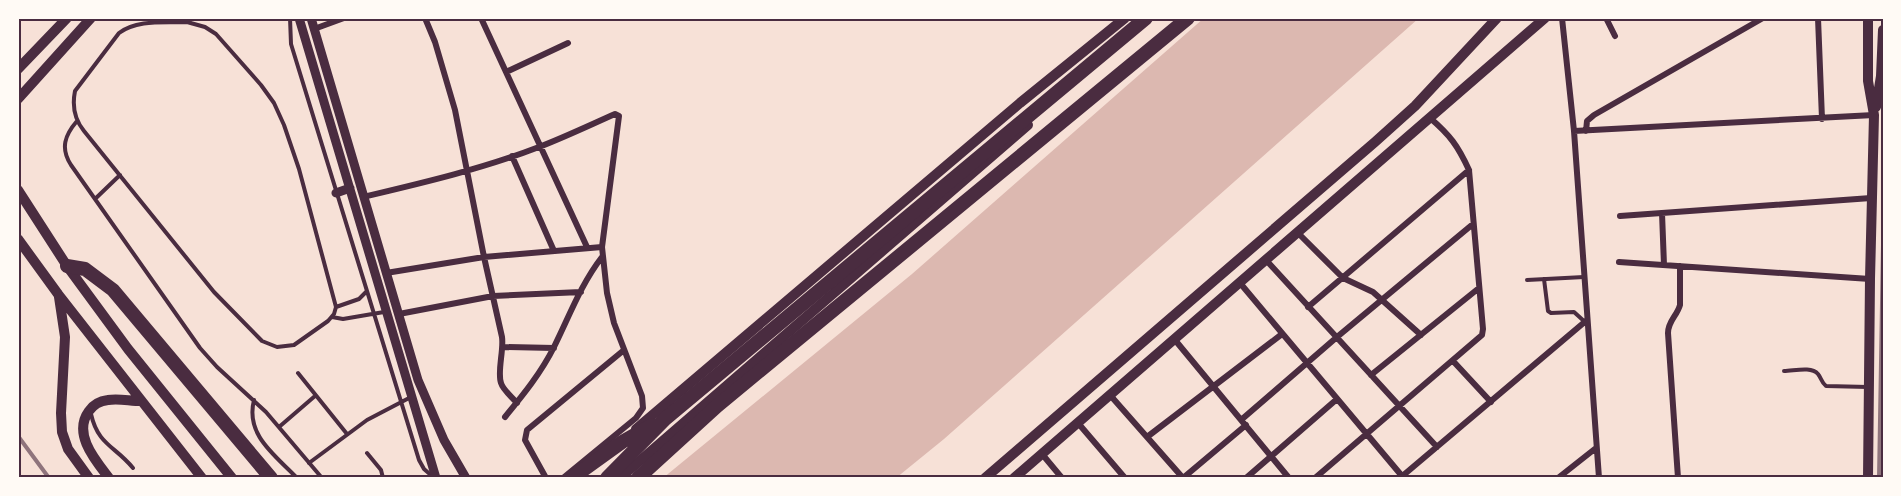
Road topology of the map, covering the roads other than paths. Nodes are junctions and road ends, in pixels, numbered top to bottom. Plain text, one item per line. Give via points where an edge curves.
1 (67, 18) edge
2 (91, 18) edge
3 (290, 18) edge
4 (299, 18) edge
5 (311, 18) edge
6 (344, 18) edge
7 (425, 18) edge
8 (1125, 18) edge
9 (1146, 18) edge
10 (1154, 18) edge
11 (1188, 18) edge
12 (1497, 18) edge
13 (1545, 18) edge
14 (1563, 18) edge
15 (1606, 18) edge
16 (1763, 18) edge
17 (1818, 18) edge
18 (1868, 18) edge
19 (484, 19) edge
20 (193, 20) edge
21 (314, 29) junction
22 (1883, 30) edge
23 (1615, 36) dead end
24 (568, 44) dead end
25 (18, 69) edge
26 (506, 72) junction
27 (18, 99) edge
28 (1874, 115) junction
29 (1430, 118) junction
30 (1822, 118) junction
31 (77, 121) junction
32 (1586, 131) junction
33 (1574, 132) junction
34 (540, 147) junction
35 (512, 156) junction
36 (468, 169) junction
37 (1469, 170) junction
38 (120, 175) junction
39 (1878, 177) edge
40 (350, 189) junction
41 (18, 190) edge
42 (336, 193) junction
43 (363, 197) junction
44 (1871, 198) junction
45 (95, 199) junction
46 (1662, 213) junction
47 (1620, 216) dead end
48 (1473, 224) junction
49 (1298, 233) junction
50 (18, 239) edge
51 (587, 247) junction
52 (602, 247) junction
53 (554, 251) junction
54 (484, 256) junction
55 (603, 256) junction
56 (1266, 260) junction
57 (1619, 262) dead end
58 (1664, 265) junction
59 (67, 266) junction
60 (1680, 266) junction
61 (386, 273) junction
62 (1584, 277) junction
63 (1342, 278) junction
64 (1544, 279) junction
65 (1870, 279) junction
66 (1527, 280) dead end
67 (1240, 283) junction
68 (1479, 288) junction
69 (366, 291) junction
70 (580, 292) junction
71 (58, 294) junction
72 (493, 296) junction
73 (1382, 300) junction
74 (336, 307) junction
75 (1308, 307) junction
76 (386, 312) junction
77 (399, 314) junction
78 (374, 315) junction
79 (332, 317) junction
80 (1586, 321) junction
81 (1282, 334) junction
82 (1421, 335) junction
83 (1336, 338) junction
84 (1175, 340) junction
85 (503, 347) junction
86 (554, 348) junction
87 (624, 350) junction
88 (1453, 361) junction
89 (1307, 364) junction
90 (1784, 371) dead end
91 (298, 373) dead end
92 (1371, 375) junction
93 (1214, 386) junction
94 (1869, 387) junction
95 (1110, 395) junction
96 (315, 396) junction
97 (411, 397) junction
98 (1337, 399) junction
99 (254, 400) junction
100 (141, 401) junction
101 (401, 402) junction
102 (1491, 402) junction
103 (517, 403) junction
104 (1400, 406) junction
105 (90, 409) junction
106 (505, 417) dead end
107 (665, 419) junction
108 (1078, 423) junction
109 (1243, 423) junction
110 (279, 427) junction
111 (346, 434) junction
112 (1366, 434) junction
113 (1147, 437) junction
114 (1437, 447) junction
115 (1596, 448) junction
116 (367, 453) dead end
117 (1042, 454) junction
118 (1271, 456) junction
119 (309, 463) junction
120 (133, 468) dead end
121 (1401, 477) edge
122 (89, 478) edge
123 (109, 478) edge
124 (202, 478) edge
125 (232, 478) edge
126 (271, 478) edge
127 (297, 478) edge
128 (322, 478) edge
129 (383, 478) edge
130 (436, 478) edge
131 (466, 478) edge
132 (546, 478) edge
133 (563, 478) edge
134 (572, 478) edge
135 (577, 478) edge
136 (607, 478) edge
137 (620, 478) edge
138 (638, 478) edge
139 (985, 478) edge
140 (1014, 478) edge
141 (1062, 478) edge
142 (1125, 478) edge
143 (1183, 478) edge
144 (1246, 478) edge
145 (1289, 478) edge
146 (1315, 478) edge
147 (1558, 478) edge
148 (1599, 478) edge
149 (1678, 478) edge
150 (1868, 478) edge

1 - 25 main road
2 - 27 main road
3 - 42 lane via 291,44
4 - 40 street
5 - 21 street
6 - 21 street
7 - 36 street via 455,110
8 - 135 main road
9 - 107 highway
10 - 137 main road
11 - 138 highway via 717,406
12 - 139 main road via 1375,142
13 - 29 main road
14 - 33 street
15 - 23 street
16 - 32 street via 1594,115 1587,122
17 - 30 street
18 - 28 main road via 1868,81
19 - 26 street
20 - 31 lane via 138,24 119,33 75,91
20 - 74 lane via 216,34 278,110 304,184
21 - 43 street
22 - 28 main road
24 - 26 street
26 - 34 street
28 - 30 street
28 - 39 main road
29 - 37 street via 1458,147
29 - 49 main road
30 - 32 street
31 - 38 lane
31 - 45 lane via 66,135 65,154
32 - 33 street
33 - 62 street
34 - 35 street
34 - 51 street
34 - 52 street via 615,114 619,116
35 - 36 street
35 - 53 street
36 - 43 street
36 - 54 street
37 - 48 street
37 - 63 street
38 - 45 lane
38 - 79 lane via 214,291 262,341 277,347 294,345
39 - 44 main road
40 - 42 street
40 - 76 street
41 - 59 main road
42 - 69 lane
43 - 61 street
44 - 46 street
44 - 65 main road
45 - 99 lane via 200,348
46 - 47 street
46 - 58 street
48 - 68 street
48 - 73 street
49 - 56 main road
49 - 63 street
50 - 71 main road
51 - 52 street
51 - 53 street
52 - 55 street
53 - 54 street
54 - 61 street
54 - 72 street
55 - 70 street
55 - 87 street via 607,293
56 - 67 main road
56 - 75 street
57 - 58 street
58 - 60 street
59 - 125 main road
59 - 126 highway via 85,269 121,298
60 - 65 street
60 - 149 street via 1680,305 1668,325
61 - 77 street
62 - 64 lane
62 - 80 street
63 - 73 street via 1364,286
63 - 75 street
64 - 66 lane
64 - 80 lane via 1548,311 1574,312
65 - 94 main road
67 - 81 street
67 - 84 main road
68 - 82 street
68 - 88 street via 1483,328 1480,338
69 - 74 lane via 359,299
69 - 78 lane
70 - 72 street
70 - 86 street
71 - 100 main road
71 - 122 main road via 65,337 62,432 68,449
72 - 77 street
72 - 85 street
73 - 82 street
73 - 83 street
74 - 79 lane
75 - 83 street
76 - 78 lane
76 - 97 street
77 - 131 street via 426,400 448,450
78 - 79 lane
78 - 101 lane
80 - 102 street
80 - 115 street
81 - 89 street
81 - 93 street
82 - 92 street
83 - 89 street
83 - 92 street
84 - 93 street
84 - 95 main road
85 - 86 street
85 - 103 street via 500,380
86 - 103 street
87 - 132 street via 527,429 525,440
87 - 133 street via 642,396 640,413
88 - 102 street
88 - 104 street
89 - 98 street
89 - 109 street
90 - 94 lane via 1812,370 1826,386
91 - 96 lane
92 - 104 street
93 - 109 street
93 - 113 street
94 - 150 main road
95 - 108 main road
95 - 113 street
96 - 110 lane
96 - 111 lane
97 - 101 lane
97 - 130 street
98 - 112 street
98 - 118 street
99 - 110 lane
99 - 127 lane via 255,431
100 - 105 main road via 105,400
100 - 124 main road
101 - 111 lane
101 - 130 lane via 421,465
102 - 114 street
103 - 106 street
104 - 112 street
104 - 114 street
105 - 120 lane via 101,438
105 - 123 main road via 84,421 84,435
107 - 134 highway via 622,442
107 - 136 highway
108 - 117 main road
108 - 142 street
109 - 118 street
109 - 143 street
110 - 119 lane
111 - 119 lane
112 - 121 street
112 - 146 street
113 - 143 street
114 - 121 street
115 - 147 street
115 - 148 street
116 - 129 lane
117 - 140 main road
117 - 141 street
118 - 144 street
118 - 145 street
119 - 128 lane

